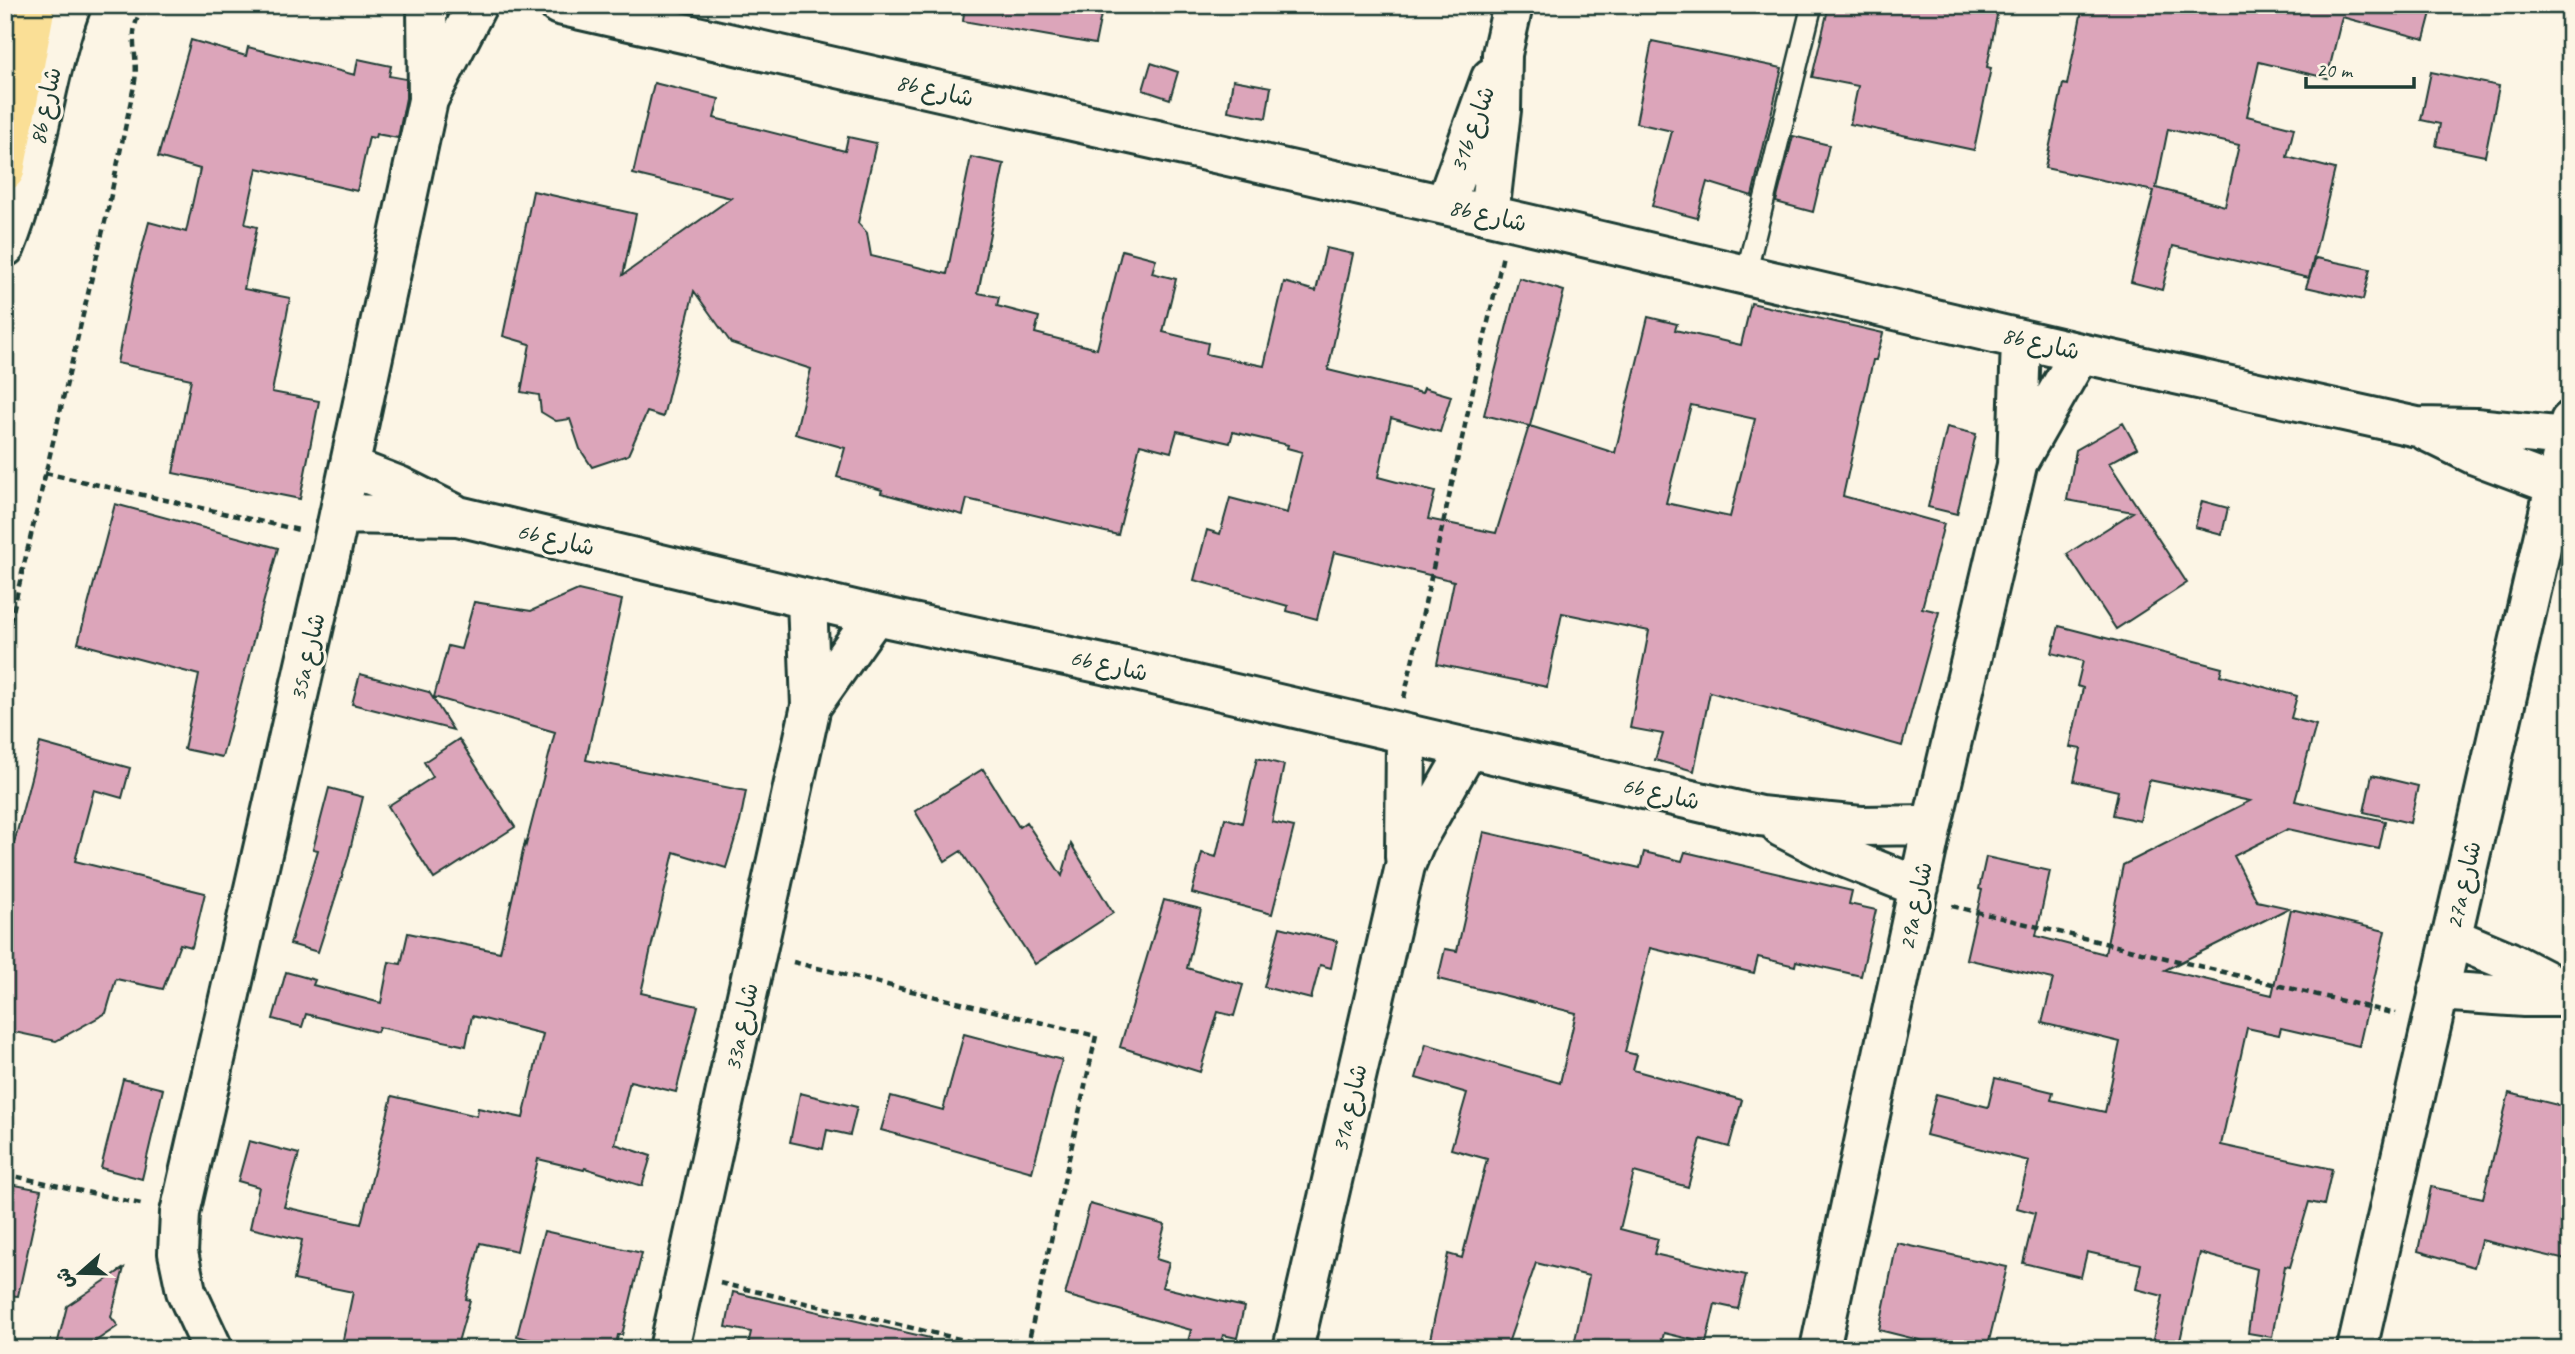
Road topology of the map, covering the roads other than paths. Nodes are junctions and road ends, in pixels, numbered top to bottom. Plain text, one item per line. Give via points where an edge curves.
1 (36, 5) edge
2 (71, 5) edge
3 (427, 5) edge
4 (477, 5) edge
5 (559, 5) edge
6 (1513, 5) edge
7 (1812, 5) edge
8 (1502, 54) junction
9 (428, 100) junction
10 (5, 171) edge
11 (1445, 205) junction
12 (1500, 217) junction
13 (5, 247) edge
14 (1746, 274) junction
15 (2021, 339) junction
16 (2080, 353) junction
17 (2417, 427) junction
18 (2568, 429) edge
19 (2017, 465) junction
20 (350, 467) junction
21 (2555, 485) junction
22 (458, 516) junction
23 (337, 526) junction
24 (807, 598) junction
25 (875, 615) junction
26 (811, 706) junction
27 (1401, 734) junction
28 (1468, 749) junction
29 (1760, 816) junction
30 (1932, 825) junction
31 (1405, 866) junction
32 (1918, 892) junction
33 (2451, 937) junction
34 (2570, 995) edge
35 (2435, 1007) junction
36 (213, 1349) edge
37 (669, 1349) edge
38 (1293, 1349) edge
39 (1820, 1349) edge
40 (2357, 1349) edge

1 - 10 main road
2 - 13 street, 8b شارع via 29,178
3 - 9 street, 35a شارع
4 - 9 street, 35a شارع
5 - 11 street, 8b شارع
6 - 8 street, 31b شارع
7 - 14 lane
8 - 11 street, 31b شارع
8 - 12 street, 31b شارع
9 - 20 street, 35a شارع
11 - 12 street, 8b شارع
12 - 14 street, 8b شارع
14 - 15 street, 8b شارع
15 - 16 street, 8b شارع
15 - 19 street, 29a شارع
16 - 17 street, 8b شارع
16 - 19 street, 29a شارع
17 - 18 street, 8b شارع
17 - 21 street, 8b شارع
18 - 21 street, 27a شارع
19 - 30 street, 29a شارع
20 - 22 street, 6b شارع
20 - 23 street, 35a شارع
21 - 33 street, 27a شارع
22 - 23 street, 6b شارع
22 - 24 street, 6b شارع
23 - 36 street, 35a شارع via 180,1213 178,1253 186,1291
24 - 25 street, 6b شارع
24 - 26 street, 33a شارع
25 - 26 street, 33a شارع
25 - 27 street, 6b شارع via 1140,671
26 - 37 street, 33a شارع
27 - 28 street, 6b شارع
27 - 31 street, 31a شارع
28 - 29 street, 6b شارع
28 - 31 street, 31a شارع
29 - 30 street, 6b شارع via 1861,826
29 - 32 street, 6b شارع
30 - 32 street, 29a شارع
31 - 38 street, 31a شارع
32 - 39 street, 29a شارع
33 - 34 street
33 - 35 street, 27a شارع
34 - 35 street
35 - 40 street, 27a شارع

